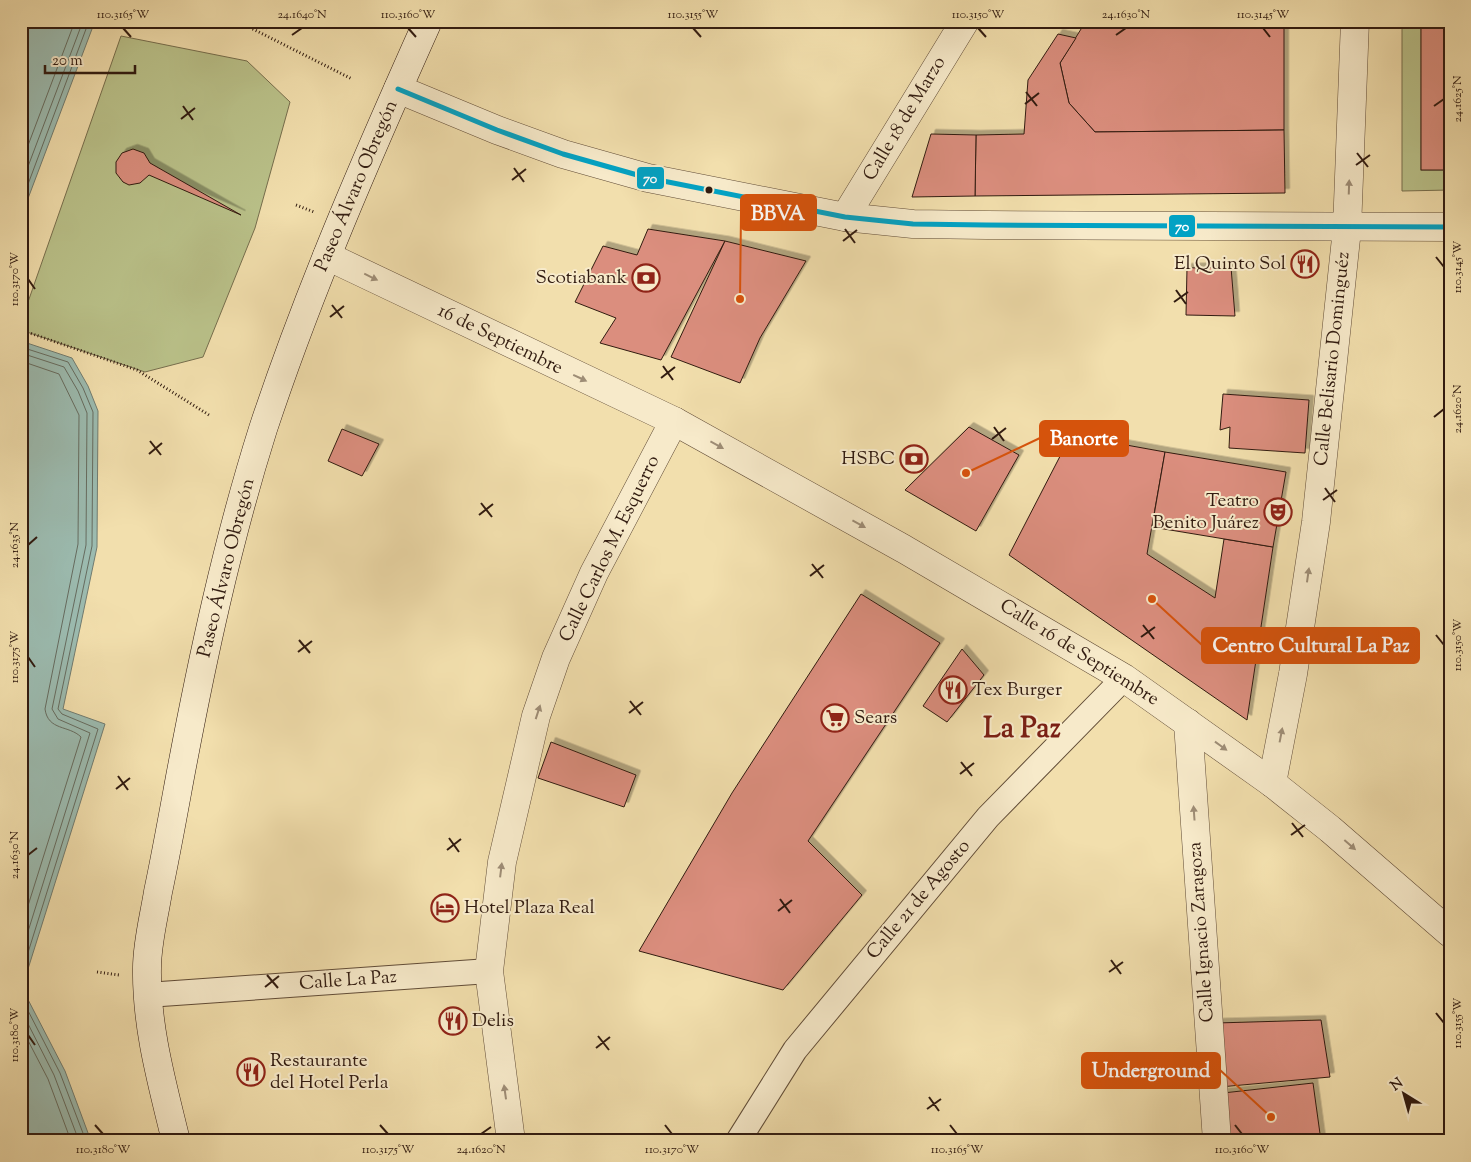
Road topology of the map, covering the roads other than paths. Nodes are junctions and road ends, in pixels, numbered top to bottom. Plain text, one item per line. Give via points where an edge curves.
1 (428, 21) edge
2 (965, 21) edge
3 (1355, 21) edge
4 (398, 89) junction
5 (845, 217) junction
6 (1450, 227) edge
7 (1347, 229) junction
8 (327, 256) junction
9 (674, 422) junction
10 (1124, 678) junction
11 (1188, 723) junction
12 (1272, 783) junction
13 (1450, 933) edge
14 (489, 971) junction
15 (147, 995) junction
16 (176, 1141) edge
17 (511, 1141) edge
18 (738, 1141) edge
19 (1217, 1141) edge

1 - 4 street, Paseo Álvaro Obregón
2 - 5 street, Calle 18 de Marzo
7 -> 3 street, Calle Belisario Dominguéz
4 - 5 street via 563,154 648,178
4 - 8 street, Paseo Álvaro Obregón
5 - 7 street via 913,224
6 - 7 street
12 -> 7 street, Calle Belisario Dominguéz via 1293,674 1316,522
8 -> 9 street, 16 de Septiembre
8 - 15 street, Paseo Álvaro Obregón via 264,429 220,588 154,914 147,964
9 -> 10 street, Calle 16 de Septiembre via 913,554
14 -> 9 street, Calle Carlos M. Esquerro via 502,862 536,716 556,658 594,573
10 - 11 street, Calle 16 de Septiembre
10 - 18 street, Calle 21 de Agosto via 988,817 795,1050
11 -> 12 street, Calle 16 de Septiembre
19 -> 11 street, Calle Ignacio Zaragoza
12 -> 13 street, Calle 16 de Septiembre
14 - 15 street, Calle La Paz
17 -> 14 street, Calle Carlos M. Esquerro
15 - 16 street, Paseo Álvaro Obregón via 152,1040

